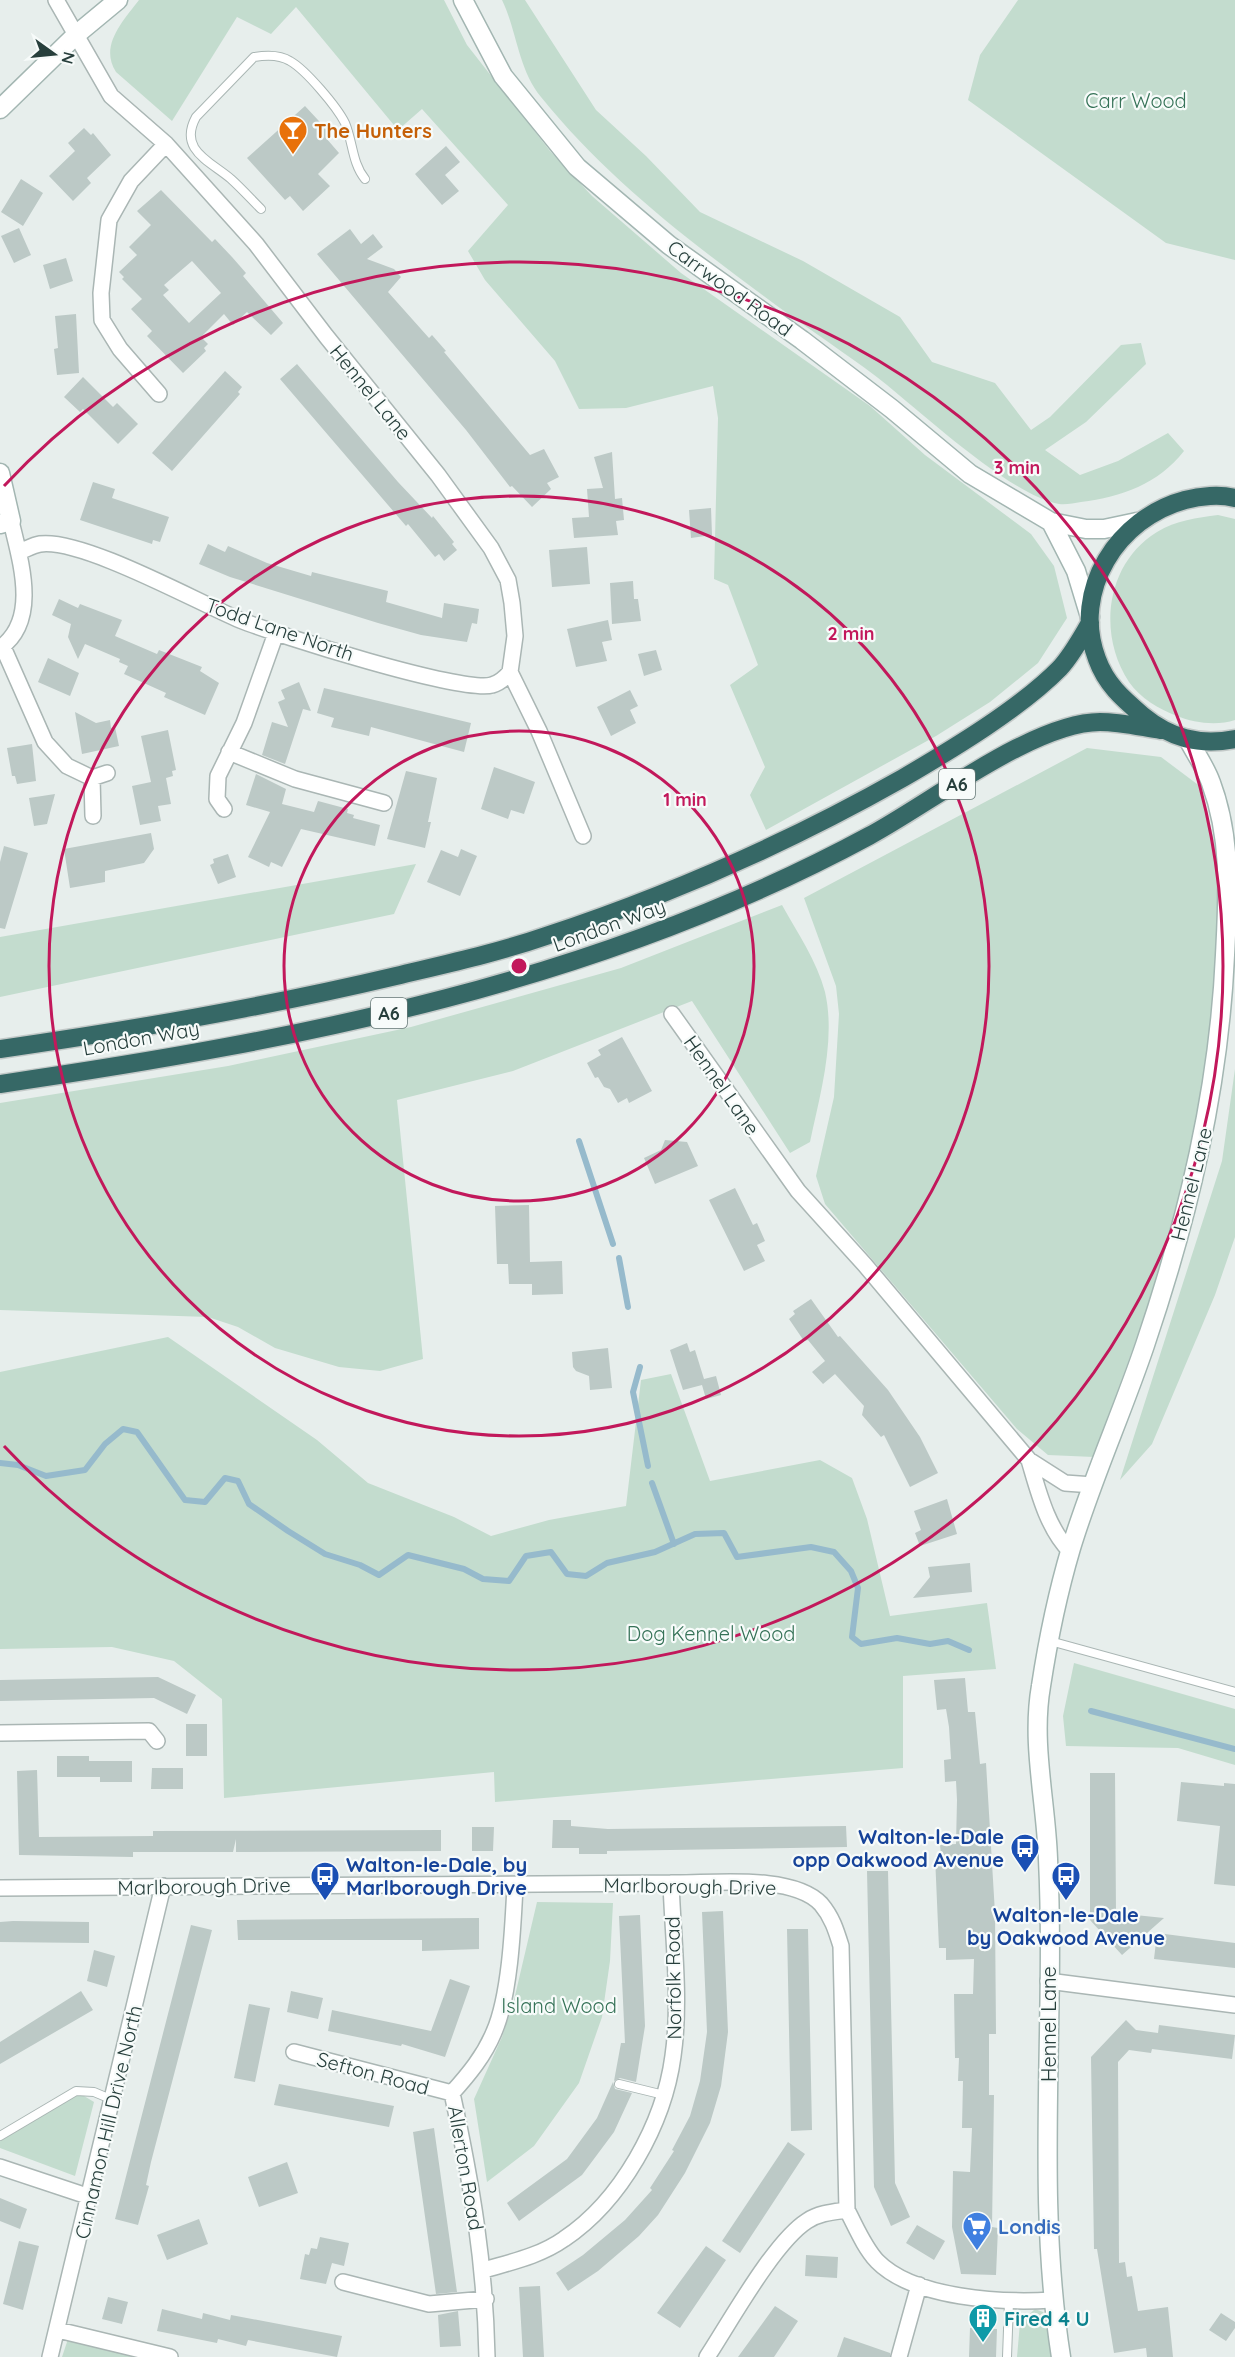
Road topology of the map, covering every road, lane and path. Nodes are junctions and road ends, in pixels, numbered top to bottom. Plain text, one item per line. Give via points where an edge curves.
1 (56, 0) edge
2 (118, 0) edge
3 (463, 0) edge
4 (77, 34) junction
5 (0, 110) edge
6 (166, 144) junction
7 (365, 179) dead end
8 (261, 209) dead end
9 (159, 394) dead end
10 (0, 473) edge
11 (1235, 498) edge
12 (6, 522) edge
13 (1052, 522) junction
14 (1137, 522) junction
15 (19, 552) junction
16 (1090, 620) junction
17 (276, 633) junction
18 (1, 647) edge
19 (510, 672) junction
20 (1161, 730) junction
21 (1188, 739) junction
22 (1235, 739) edge
23 (229, 752) junction
24 (107, 773) dead end
25 (92, 778) junction
26 (384, 803) dead end
27 (224, 809) dead end
28 (93, 816) dead end
29 (583, 836) dead end
30 (1232, 861) edge
31 (672, 1014) dead end
32 (0, 1049) edge
33 (0, 1084) edge
34 (1029, 1460) junction
35 (1092, 1485) junction
36 (1070, 1551) junction
37 (1049, 1641) junction
38 (1235, 1692) edge
39 (0, 1733) edge
40 (157, 1741) dead end
41 (671, 1884) junction
42 (515, 1886) junction
43 (162, 1887) junction
44 (0, 1888) edge
45 (1048, 1980) junction
46 (1235, 2006) edge
47 (294, 2052) dead end
48 (619, 2084) dead end
49 (452, 2093) junction
50 (664, 2095) junction
51 (113, 2100) junction
52 (0, 2136) edge
53 (0, 2167) edge
54 (90, 2197) junction
55 (847, 2210) junction
56 (484, 2270) junction
57 (343, 2282) dead end
58 (919, 2285) junction
59 (486, 2299) junction
60 (1052, 2300) junction
61 (1010, 2302) junction
62 (58, 2330) junction
63 (50, 2357) edge
64 (170, 2357) edge
65 (487, 2357) edge
66 (707, 2357) edge
67 (899, 2357) edge
68 (1007, 2357) edge
69 (1061, 2357) edge

1 - 4 street, Hennel Lane
2 - 4 main road
3 - 13 main road, Carrwood Road via 503,76 577,167 669,246 820,354 970,474
4 - 5 main road
4 - 6 street, Hennel Lane via 111,96
6 - 9 street via 131,181 109,220 101,293 102,320 120,349
6 - 19 street, Hennel Lane via 256,244 491,548 508,580 512,603 516,636
7 - 8 lane via 357,169 344,121 313,83 291,61 277,56 254,57 196,117 189,136 198,154
10 - 12 main road
11 - 14 highway, A6 via 1197,497 1165,506
12 - 15 street
13 - 14 main road, Carrwood Road via 1095,529
13 - 16 main road via 1076,571
14 - 16 highway, A6 via 1112,549 1100,573
15 - 17 street, Todd Lane North via 41,544 103,558
15 - 18 street via 25,598 19,625
16 - 20 highway, A6 via 1096,658 1113,690
16 - 32 highway, London Way / A6 via 1072,652 1043,683 920,768 752,856 652,898 545,937 339,989 188,1019
17 - 19 street, Todd Lane North via 473,685 490,686
17 - 23 street via 244,723
18 - 25 street via 45,742 67,765
19 - 29 street
20 - 21 highway, A6
20 - 33 highway, London Way / A6 via 1098,722 1045,735 811,866 669,929 572,964 352,1022
21 - 22 highway, A6
21 - 30 main road, Hennel Lane via 1211,780
23 - 26 street via 295,779
23 - 27 street via 218,776 217,799
24 - 25 street
25 - 28 street
30 - 35 main road, Hennel Lane via 1224,986 1207,1123 1159,1302
31 - 34 street, Hennel Lane via 798,1191
34 - 35 street, Hennel Lane via 1065,1483
34 - 36 street, Hennel Lane via 1059,1540
35 - 36 main road, Hennel Lane
36 - 37 main road, Hennel Lane
37 - 38 lane
37 - 45 main road, Hennel Lane via 1037,1736 1048,1859
39 - 40 street via 149,1731
41 - 42 street, Marlborough Drive
41 - 50 street, Norfolk Road via 676,2012 673,2057
41 - 55 street, Marlborough Drive via 774,1884 799,1890 819,1902 834,1922 841,1946
42 - 43 street, Marlborough Drive
42 - 49 street, Allerton Road via 502,2003 495,2031 482,2057
43 - 44 street, Marlborough Drive
43 - 51 street, Cinnamon Hill Drive North
45 - 46 street
45 - 60 main road, Hennel Lane via 1046,2196
47 - 49 street, Sefton Road
48 - 50 lane
49 - 56 street, Allerton Road via 473,2189
50 - 56 street, Norfolk Road via 654,2123 621,2183 593,2214 564,2239 529,2258
51 - 52 lane via 94,2092 76,2091
51 - 54 street, Cinnamon Hill Drive North
53 - 54 street
54 - 62 street, Cinnamon Hill Drive North
55 - 58 street, Marlborough Drive via 877,2260 894,2275
55 - 66 street via 808,2220 787,2238
56 - 59 street, Allerton Road
57 - 59 street via 429,2304
58 - 61 street, Marlborough Drive via 964,2297
58 - 67 street
59 - 65 street, Allerton Road
60 - 61 street, Marlborough Drive
60 - 69 main road, Hennel Lane
61 - 68 lane
62 - 63 street, Cinnamon Hill Drive North
62 - 64 street

